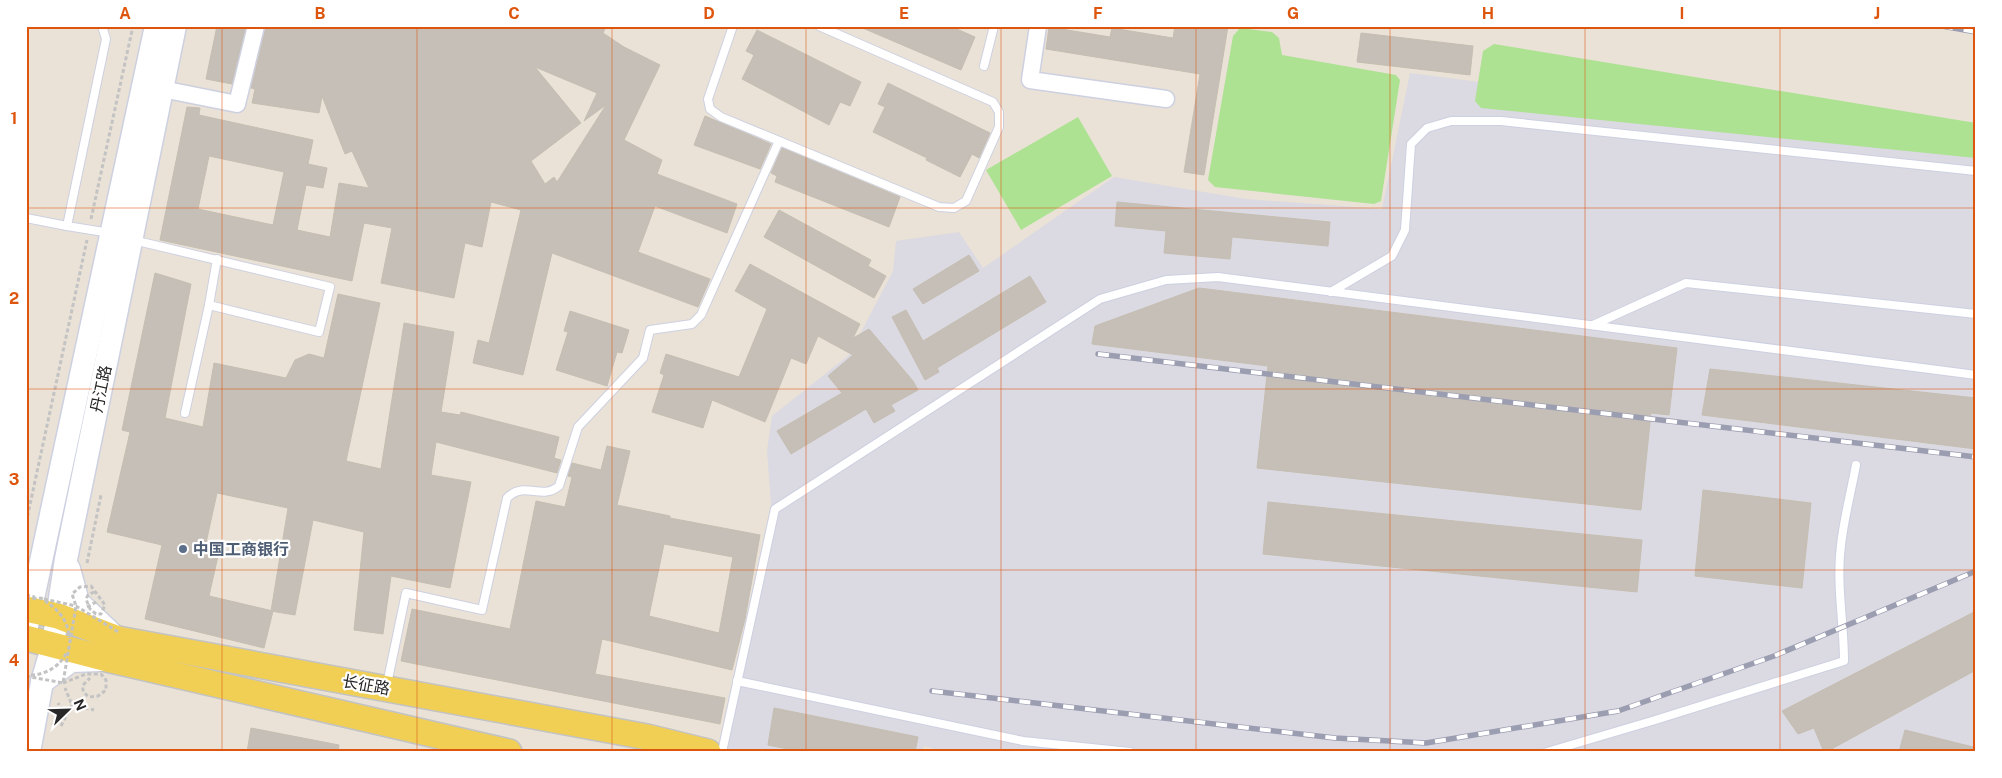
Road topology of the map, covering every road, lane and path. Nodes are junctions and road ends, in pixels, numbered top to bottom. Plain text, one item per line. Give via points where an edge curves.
1 (102, 26) edge
2 (133, 26) edge
3 (156, 26) edge
4 (175, 26) edge
5 (256, 26) edge
6 (733, 26) edge
7 (818, 26) edge
8 (994, 26) edge
9 (1038, 26) edge
10 (984, 66) dead end
11 (162, 89) junction
12 (1166, 99) dead end
13 (779, 141) junction
14 (1976, 171) edge
15 (26, 218) edge
16 (67, 226) junction
17 (89, 229) junction
18 (121, 236) junction
19 (217, 259) junction
20 (1331, 292) junction
21 (209, 306) junction
22 (1976, 314) edge
23 (1593, 325) junction
24 (1976, 375) edge
25 (185, 413) dead end
26 (1856, 465) dead end
27 (102, 492) dead end
28 (26, 523) edge
29 (42, 556) junction
30 (76, 564) junction
31 (26, 579) edge
32 (91, 584) dead end
33 (94, 592) junction
34 (98, 602) junction
35 (30, 607) edge
36 (82, 610) junction
37 (67, 611) junction
38 (107, 615) dead end
39 (26, 638) edge
40 (62, 644) junction
41 (115, 644) junction
42 (90, 678) dead end
43 (40, 679) edge
44 (737, 681) junction
45 (386, 689) junction
46 (72, 705) junction
47 (94, 710) dead end
48 (62, 726) dead end
49 (29, 752) edge
50 (509, 752) edge
51 (708, 752) edge
52 (722, 752) edge
53 (1130, 752) edge
54 (1547, 752) edge

1 - 16 lane via 106,39
2 - 17 path
3 - 18 main road, 丹江路
4 - 11 main road, 丹江路
5 - 11 street via 237,104
6 - 13 lane via 708,99 710,108 721,117
7 - 13 lane via 993,102 999,112 999,127 966,201 954,208 939,207
8 - 10 lane
9 - 12 street via 1030,80
11 - 18 main road, 丹江路
13 - 45 lane via 701,315 692,324 650,330 643,358 578,427 559,486 545,493 524,489 507,498 482,610 406,593
14 - 20 lane via 1501,121 1451,121 1427,128 1411,144 1405,230 1392,256
15 - 16 lane
16 - 17 lane
17 - 18 lane
17 - 28 path
18 - 19 lane
18 - 29 main road, 丹江路
18 - 30 main road, 丹江路
19 - 21 lane
19 - 21 lane via 330,286 319,332
20 - 23 lane
20 - 44 lane via 1218,277 1166,280 1100,299 775,509
21 - 25 lane
22 - 23 lane via 1686,283
23 - 24 lane
26 - 54 lane via 1841,546 1844,661
27 - 30 path
29 - 31 main road
29 - 35 main road, 丹江路
30 - 37 main road, 丹江路
30 - 41 main road via 78,602
32 - 33 path
33 - 34 path
33 - 37 path, bridge via 88,595 87,604 96,614 101,614 105,605 91,586 80,587 72,594
34 - 36 path, bridge
34 - 38 path
35 - 37 main road, 长征路
35 - 37 path, bridge
35 - 40 path, bridge via 63,614 69,628
36 - 37 path, bridge
36 - 41 path, bridge
37 - 40 main road, 丹江路
37 - 40 path, bridge
37 - 41 main road, 长征路
39 - 40 main road, 长征路
40 - 41 main road, 长征路
40 - 43 main road, 丹江路
40 - 43 path, bridge
40 - 43 path, bridge via 65,657 53,669 38,675
41 - 43 main road via 71,661
41 - 45 main road, 长征路
41 - 50 main road, 长征路
42 - 43 path, bridge via 83,685 84,694 98,696 106,690 106,680 101,674
43 - 46 path
43 - 49 main road, 丹江路
44 - 52 lane
44 - 53 lane via 1023,741
45 - 51 main road, 长征路 via 646,737
46 - 47 path
46 - 48 path

